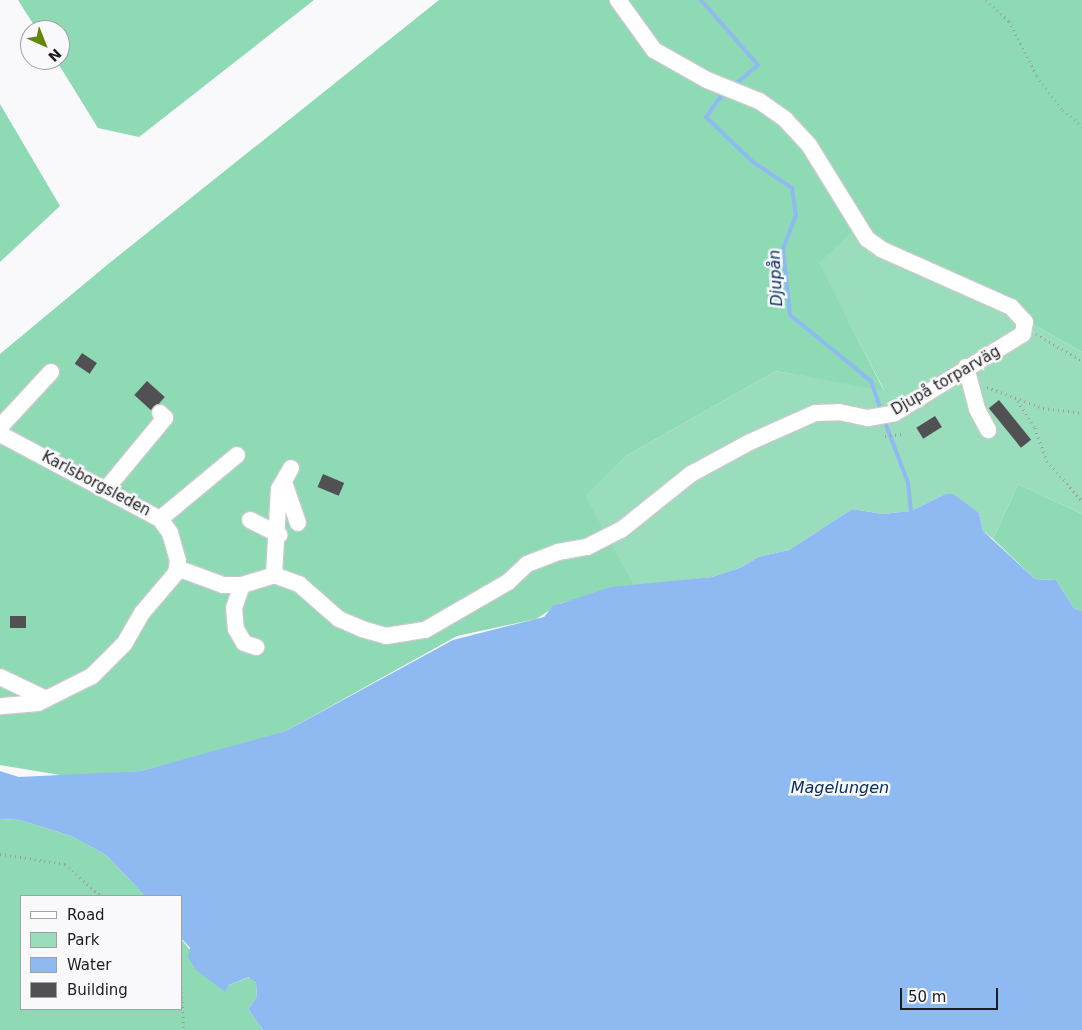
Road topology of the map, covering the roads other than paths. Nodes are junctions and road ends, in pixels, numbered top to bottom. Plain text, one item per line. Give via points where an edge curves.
1 (618, 0) edge
2 (967, 370) junction
3 (51, 372) dead end
4 (167, 419) dead end
5 (0, 427) edge
6 (988, 430) dead end
7 (0, 434) edge
8 (237, 455) dead end
9 (107, 488) junction
10 (160, 518) junction
11 (250, 520) dead end
12 (298, 523) dead end
13 (279, 535) junction
14 (177, 568) junction
15 (274, 575) junction
16 (242, 585) junction
17 (256, 647) dead end
18 (0, 677) edge
19 (46, 699) junction
20 (0, 706) edge

1 - 2 street, Djupå torparväg via 654,50 708,80 759,101 785,119 809,146 867,239 881,249 998,299 1020,315 1026,328 1016,341
2 - 6 street via 976,409
2 - 15 street, Djupå torparväg via 895,413 868,418 839,412 815,413 782,426 691,474 621,530 587,547 558,552 527,564 500,587 425,630 386,636 362,629 340,619 299,584
3 - 5 street
4 - 9 street
7 - 9 street, Karlsborgsleden
8 - 10 street
9 - 10 street, Karlsborgsleden
10 - 14 street, Karlsborgsleden via 176,551
11 - 13 street
12 - 13 street via 288,476 279,489
13 - 15 street
14 - 16 street via 223,585
14 - 19 street via 142,613 125,643 92,676
15 - 16 street
16 - 17 street via 234,608 236,629 244,643
18 - 19 street
19 - 20 street via 38,703

